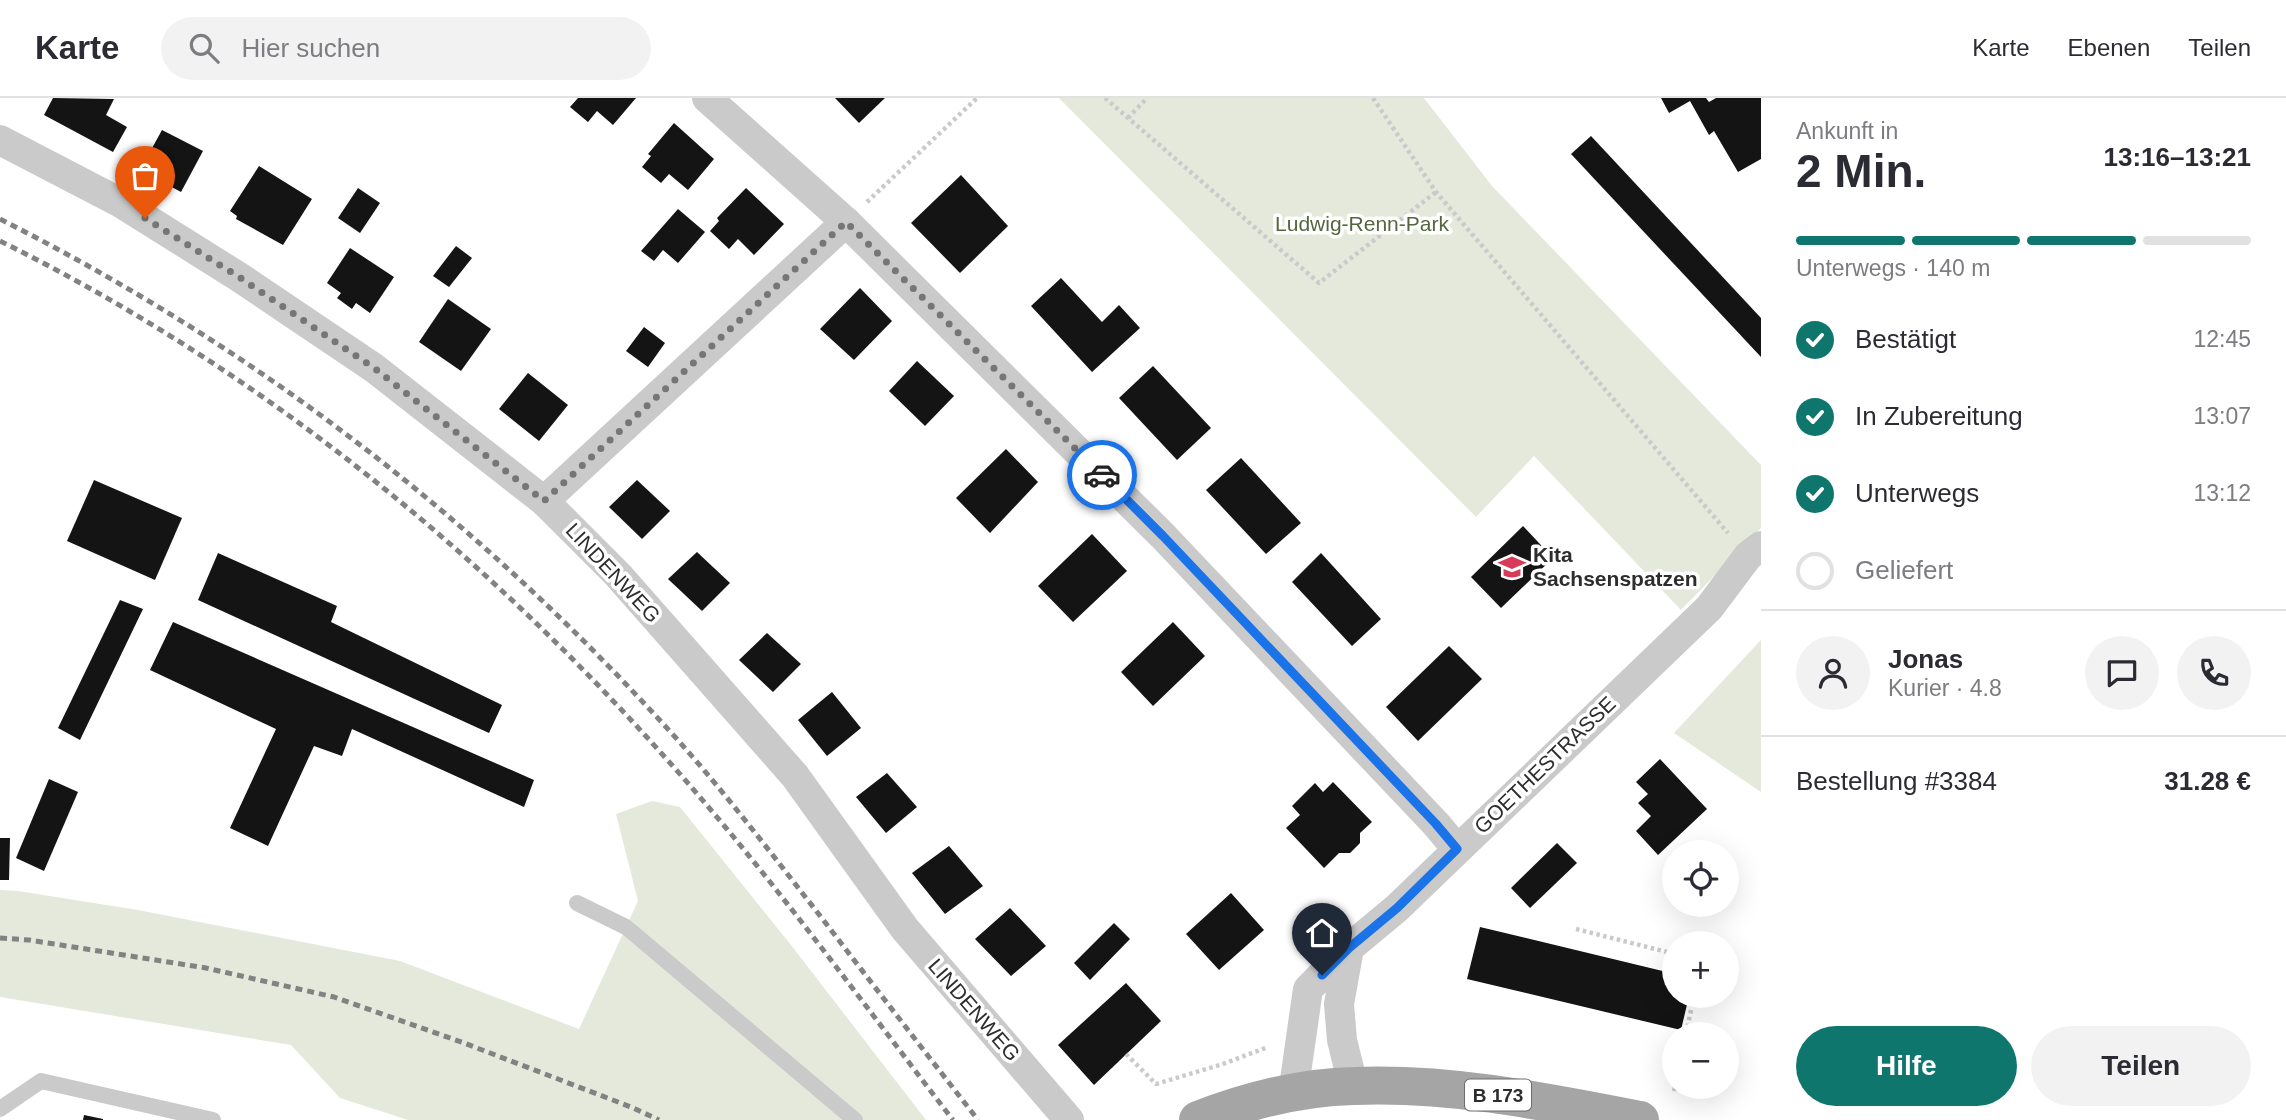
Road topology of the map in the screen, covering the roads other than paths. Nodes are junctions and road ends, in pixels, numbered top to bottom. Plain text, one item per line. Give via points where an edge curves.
1 (707, 98) edge
2 (0, 141) edge
3 (846, 222) junction
4 (544, 501) junction
5 (1757, 559) edge
6 (1457, 849) junction
7 (577, 903) dead end
8 (1349, 948) junction
9 (1353, 1086) junction
10 (1293, 1094) junction
11 (0, 1109) edge
12 (213, 1120) edge
13 (855, 1120) edge
14 (1069, 1120) edge
15 (1198, 1120) edge
16 (1640, 1120) edge

1 - 3 street
2 - 4 street, LINDENWEG via 121,203 239,277 374,368
3 - 4 street
3 - 6 street via 1163,536
4 - 14 street, LINDENWEG via 618,575 795,776 905,929
5 - 6 street, GOETHESTRASSE
6 - 8 street, GOETHESTRASSE
7 - 13 lane via 626,927
8 - 9 street via 1339,1004
8 - 10 street, GOETHESTRASSE via 1308,989
9 - 10 main road, B 173
9 - 16 main road, B 173 via 1528,1099
10 - 15 main road, B 173 via 1236,1105
11 - 12 lane via 41,1081

